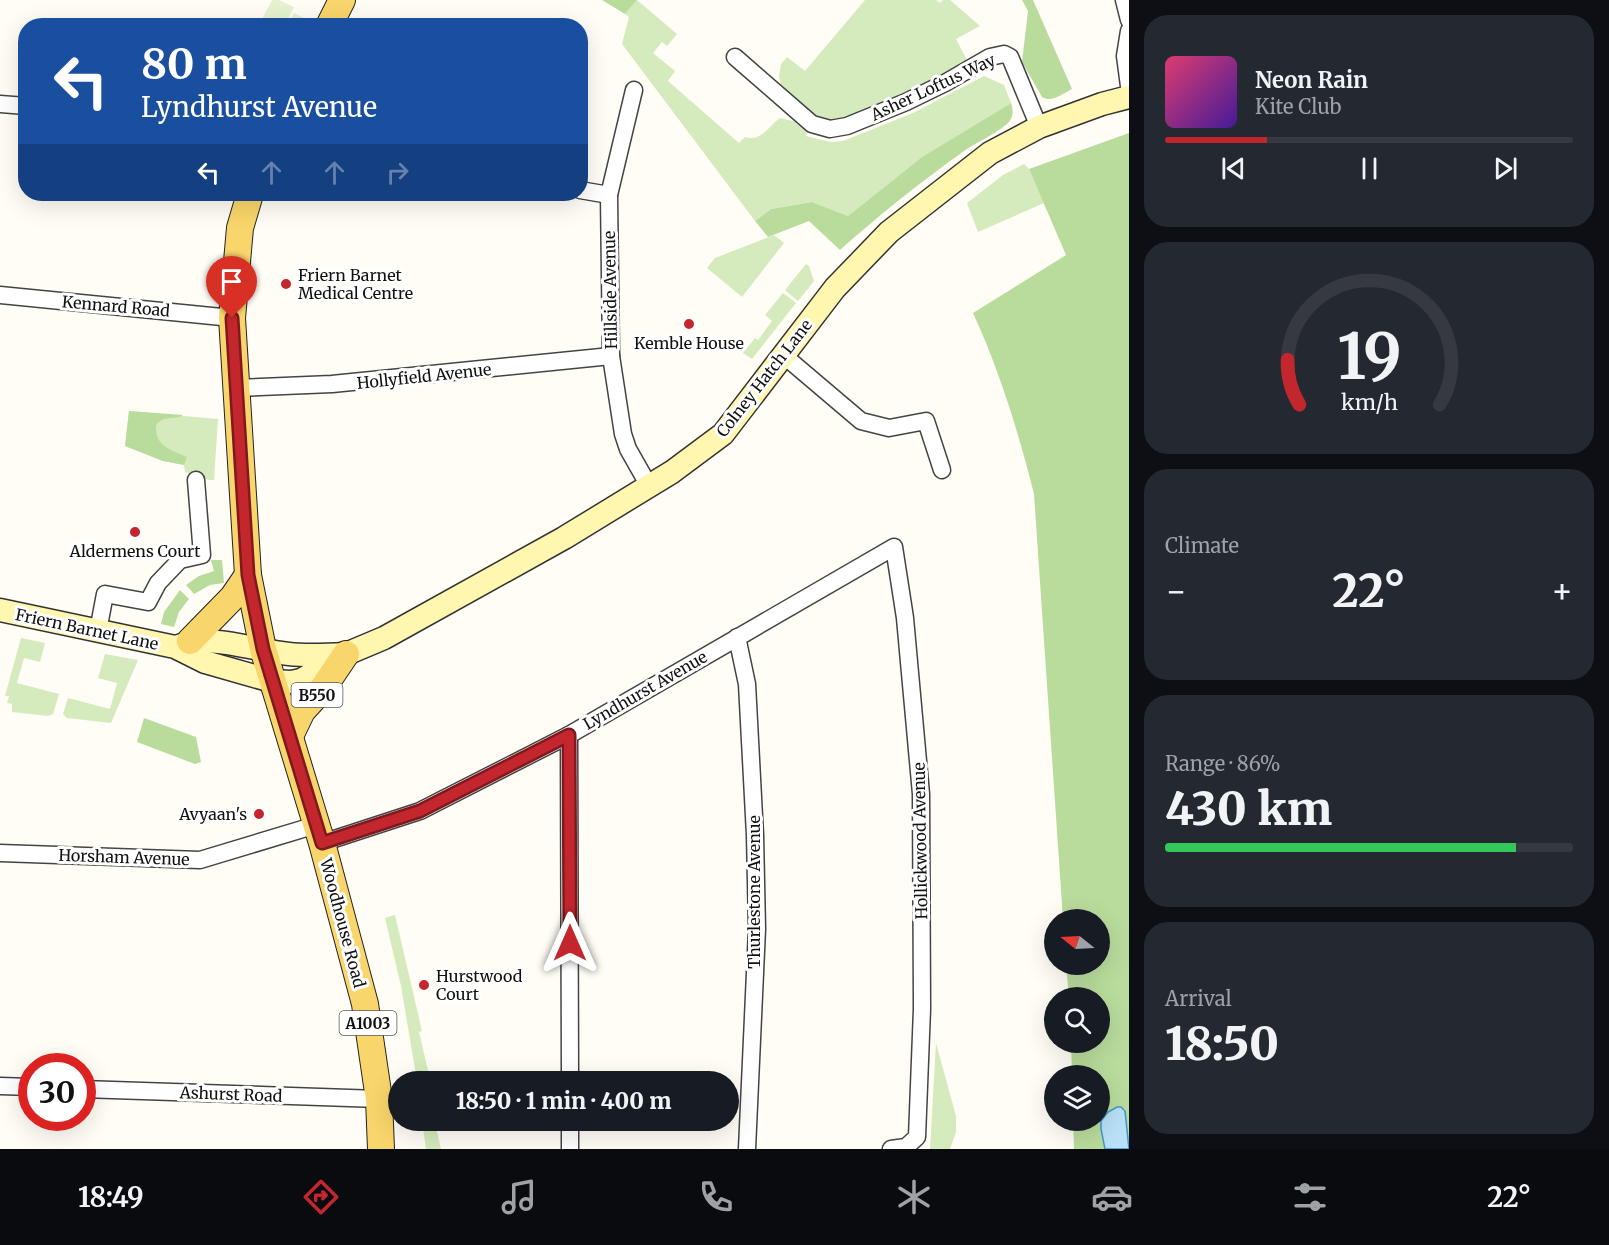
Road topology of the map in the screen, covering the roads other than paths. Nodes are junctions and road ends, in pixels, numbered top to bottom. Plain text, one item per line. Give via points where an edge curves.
1 (342, 0) edge
2 (1124, 0) edge
3 (333, 18) edge
4 (1129, 20) edge
5 (1129, 31) edge
6 (735, 57) dead end
7 (1129, 86) edge
8 (634, 90) dead end
9 (1129, 97) edge
10 (0, 104) edge
11 (18, 105) edge
12 (1040, 127) junction
13 (588, 191) edge
14 (609, 195) junction
15 (248, 201) edge
16 (0, 295) edge
17 (232, 318) junction
18 (782, 354) junction
19 (611, 356) junction
20 (236, 388) junction
21 (942, 470) dead end
22 (196, 480) dead end
23 (649, 486) junction
24 (894, 547) joint
25 (248, 575) junction
26 (0, 610) edge
27 (98, 631) junction
28 (737, 637) junction
29 (182, 644) junction
30 (346, 654) junction
31 (268, 666) junction
32 (569, 735) junction
33 (290, 736) junction
34 (319, 834) junction
35 (0, 853) edge
36 (570, 1071) edge
37 (0, 1086) edge
38 (18, 1087) edge
39 (96, 1089) edge
40 (379, 1099) junction
41 (570, 1131) edge
42 (381, 1149) edge
43 (570, 1149) edge
44 (747, 1149) edge
45 (891, 1149) edge

1 - 3 main road
2 - 4 street
5 - 7 street via 1125,56
6 - 12 street, Asher Loftus Way via 812,124 830,129 848,126 906,102 990,57 1004,54 1010,57
8 - 14 street, Hillside Avenue
9 - 12 main road, Colney Hatch Lane / B550
10 - 11 street
12 - 18 main road, Colney Hatch Lane / B550 via 986,156 889,232 835,288
13 - 14 street
14 - 19 street, Hillside Avenue
15 - 17 main road, A1003 via 240,228
16 - 17 street, Kennard Road
17 - 20 main road, A1003
18 - 21 street via 861,421 889,428 926,421
18 - 23 main road, Colney Hatch Lane / B550 via 723,434
19 - 20 street, Hollyfield Avenue via 332,384
19 - 23 street, Hillside Avenue via 623,434
20 - 25 main road, A1003
22 - 27 street via 202,555 180,560 158,582 148,602 105,594
23 - 30 main road, Colney Hatch Lane / B550 via 384,638
24 - 28 street, Lyndhurst Avenue
24 - 45 street, Hollickwood Avenue via 905,618 921,794 922,1009 917,1137 906,1147
25 - 29 main road via 233,597
25 - 31 main road, A1003
26 - 27 main road, Friern Barnet Lane / B550
27 - 29 main road, Friern Barnet Lane / B550
28 - 32 street, Lyndhurst Avenue
28 - 44 street, Thurlestone Avenue via 747,684 757,930
29 - 31 main road, Friern Barnet Lane / B550
29 - 31 main road, Friern Barnet Lane / B550 via 205,662
30 - 31 main road, B550 via 289,654
30 - 31 main road, B550 via 291,682
30 - 33 main road, B550 via 302,711
31 - 33 main road, Woodhouse Road / A1003
32 - 34 street, Lyndhurst Avenue via 420,811
32 - 36 street
33 - 34 main road, Woodhouse Road / A1003
34 - 35 street, Horsham Avenue via 200,860
34 - 40 main road, Woodhouse Road / A1003 via 365,1004
37 - 38 street
39 - 40 street, Ashurst Road
40 - 42 main road, Woodhouse Road / A1003
41 - 43 street

